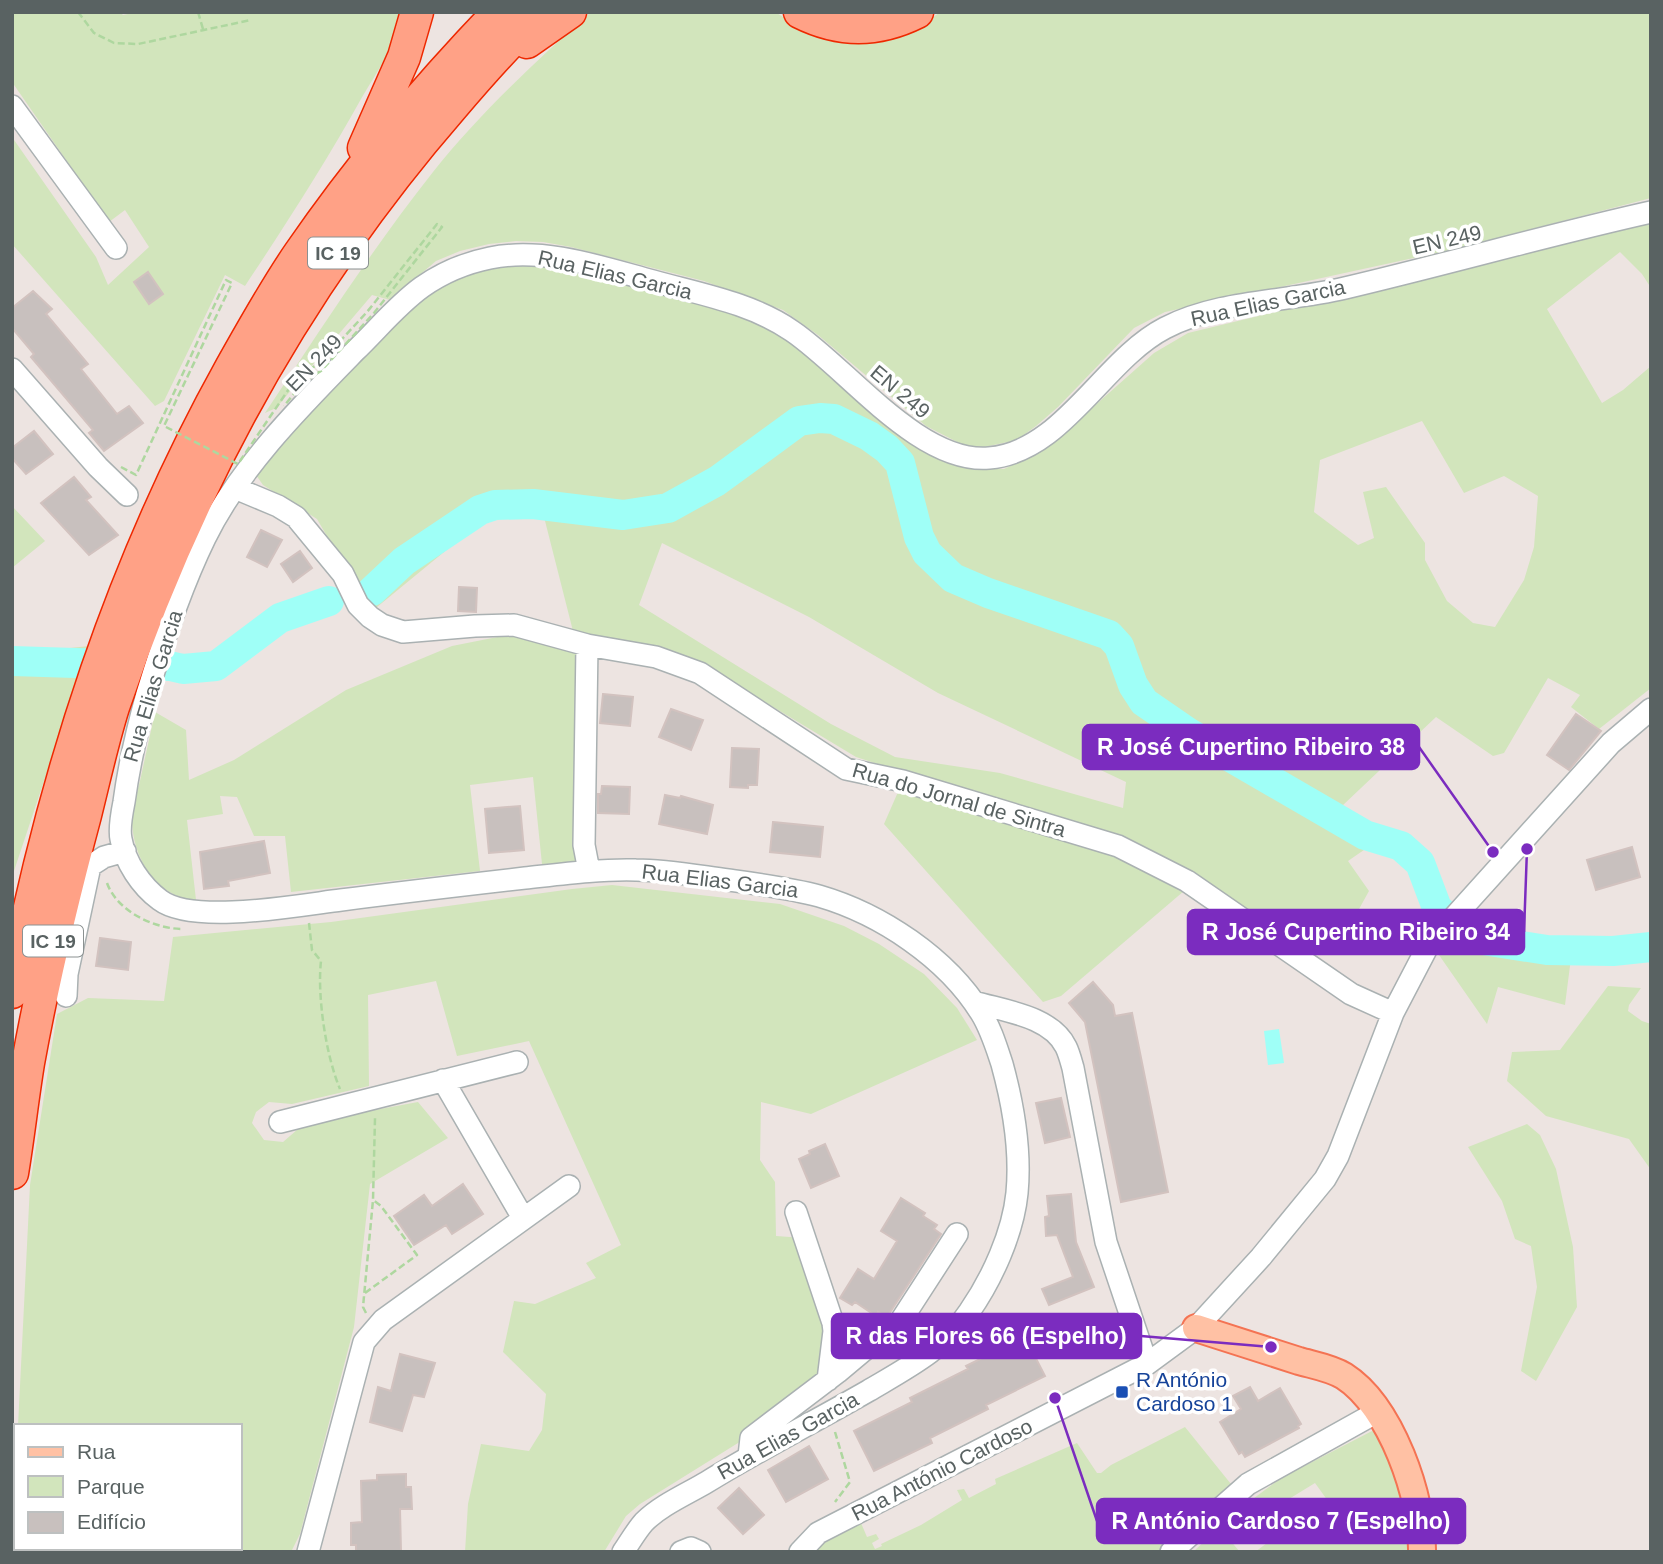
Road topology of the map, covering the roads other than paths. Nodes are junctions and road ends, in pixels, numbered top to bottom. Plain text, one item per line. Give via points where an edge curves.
1 (417, 12) edge
2 (499, 12) edge
3 (540, 12) edge
4 (569, 12) edge
5 (800, 12) edge
6 (917, 12) edge
7 (477, 78) junction
8 (12, 106) edge
9 (345, 189) junction
10 (1651, 212) edge
11 (116, 248) dead end
12 (12, 369) edge
13 (235, 488) junction
14 (127, 495) dead end
15 (144, 619) junction
16 (587, 645) junction
17 (98, 707) junction
18 (1651, 709) edge
19 (125, 851) junction
20 (589, 871) junction
21 (12, 992) edge
22 (66, 996) dead end
23 (974, 1002) junction
24 (1393, 1013) junction
25 (517, 1062) dead end
26 (443, 1080) junction
27 (280, 1122) dead end
28 (12, 1173) edge
29 (569, 1186) dead end
30 (796, 1212) dead end
31 (523, 1217) junction
32 (957, 1234) dead end
33 (1196, 1328) junction
34 (1147, 1364) junction
35 (828, 1380) junction
36 (1379, 1411) junction
37 (749, 1456) junction
38 (308, 1552) edge
39 (623, 1552) edge
40 (681, 1552) edge
41 (700, 1552) edge
42 (800, 1552) edge
43 (1171, 1552) edge
44 (1422, 1552) edge

1 - 9 highway via 404,57
2 - 9 highway, IC 19
3 - 7 highway, IC 19
4 - 7 highway
5 - 6 highway via 857,29 896,22
7 - 15 highway, IC 19 via 377,198 270,357 197,497
8 - 11 street
9 - 15 highway, IC 19 via 298,255 170,485
10 - 13 street, Rua Elias Garcia / EN 249 via 1338,290 1214,311 1171,325 1144,341 1045,433 1014,452 988,458 960,457 929,443 789,328 759,313 541,255 485,259 435,278 408,297 293,415
12 - 14 street
13 - 15 street, Rua Elias Garcia / EN 249 via 202,543
13 - 16 street, Rua do Jornal de Sintra via 296,517 343,574 358,605 382,625 403,632 514,625
15 - 17 highway, IC 19
15 - 19 street, Rua Elias Garcia / EN 249 via 147,696 129,762 121,824
16 - 20 street via 584,845
16 - 24 street, Rua do Jornal de Sintra via 656,657 700,673 846,769 903,781 1118,846 1187,881 1351,994
17 - 21 highway, IC 19 via 61,782
17 - 28 highway, IC 19 via 28,1063
18 - 24 street, Rua António Cardoso via 1611,743 1429,946
19 - 20 street, Rua Elias Garcia / EN 249 via 139,880 163,903 176,909 238,912
19 - 22 street via 90,866
20 - 23 street, Rua Elias Garcia / EN 249 via 660,870 809,893 842,903 900,933 932,958
23 - 34 street via 1032,1019 1065,1045 1106,1241
23 - 37 street, Rua Elias Garcia / EN 249 via 988,1024 1006,1080 1017,1154 1017,1191 1000,1253 970,1312 952,1335 898,1374
24 - 33 street, Rua António Cardoso via 1325,1179
25 - 26 street
26 - 27 street
26 - 31 street
29 - 31 street
30 - 35 street via 833,1323
31 - 38 street via 383,1320 364,1342
32 - 35 street via 889,1339 869,1346
33 - 34 street, Rua António Cardoso
33 - 36 main road via 1341,1374
34 - 42 street, Rua António Cardoso via 818,1533
35 - 37 street via 751,1438
36 - 43 street via 1248,1484
36 - 44 main road via 1409,1474
37 - 39 street, Rua Elias Garcia / EN 249 via 645,1521
40 - 41 street via 691,1548

